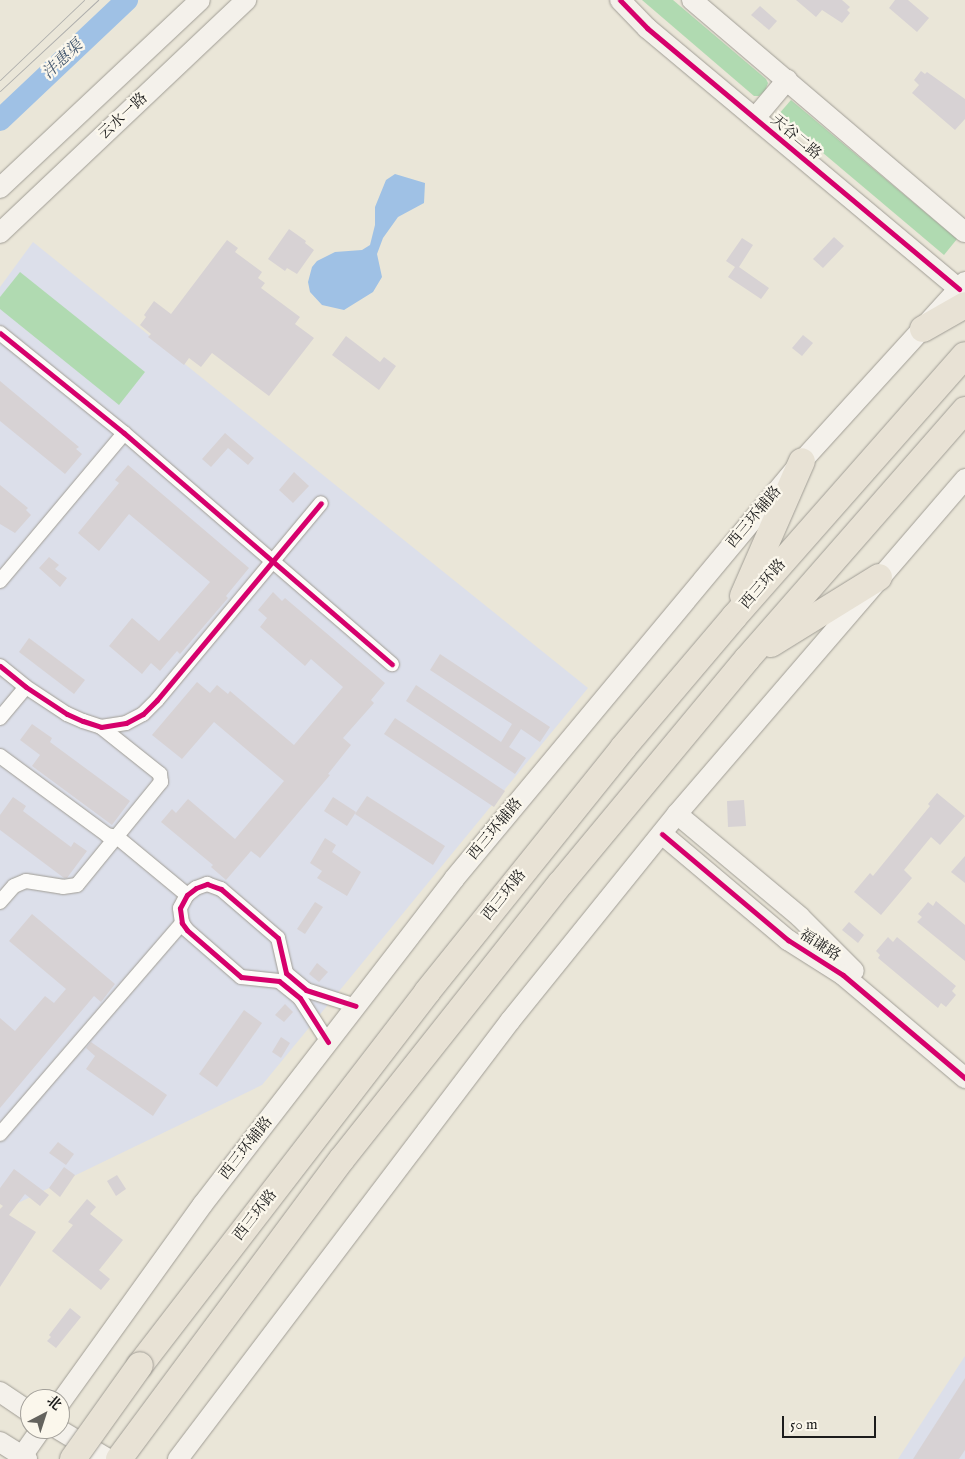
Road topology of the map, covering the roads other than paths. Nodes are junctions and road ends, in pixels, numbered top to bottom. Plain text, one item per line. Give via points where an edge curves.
1 (200, 0) edge
2 (246, 0) edge
3 (620, 0) edge
4 (692, 0) edge
5 (787, 80) junction
6 (755, 118) junction
7 (0, 188) edge
8 (965, 232) edge
9 (0, 233) edge
10 (963, 292) edge
11 (923, 329) joint
12 (0, 333) edge
13 (965, 355) edge
14 (965, 410) edge
15 (124, 433) junction
16 (802, 461) junction
17 (965, 479) edge
18 (321, 502) dead end
19 (273, 561) junction
20 (879, 577) junction
21 (0, 581) edge
22 (734, 618) junction
23 (747, 659) junction
24 (392, 664) dead end
25 (0, 666) edge
26 (26, 687) junction
27 (0, 718) edge
28 (101, 727) junction
29 (0, 756) edge
30 (677, 814) junction
31 (662, 834) junction
32 (117, 837) junction
33 (2, 895) edge
34 (187, 896) junction
35 (182, 923) junction
36 (356, 1006) junction
37 (328, 1042) junction
38 (965, 1063) edge
39 (965, 1078) edge
40 (0, 1134) edge
41 (70, 1389) edge
42 (0, 1392) edge
43 (20, 1405) edge
44 (70, 1436) edge
45 (35, 1439) edge
46 (0, 1442) edge
47 (23, 1458) edge
48 (73, 1459) edge
49 (108, 1459) edge
50 (119, 1459) edge
51 (178, 1459) edge

1 - 7 main road, 云水一路
2 - 9 main road, 云水一路
3 - 6 main road, 天谷二路 via 647,28
4 - 5 main road
5 - 6 main road
5 - 8 main road
6 - 10 main road, 天谷二路
10 - 11 highway
11 - 16 main road, 西三环辅路
12 - 15 street
13 - 22 highway, 西三环路
14 - 23 highway
15 - 19 street
15 - 21 street
16 - 22 highway
16 - 36 main road, 西三环辅路 via 454,879
17 - 20 main road
18 - 19 street
19 - 24 street
19 - 28 street via 143,714 126,723
20 - 23 highway
20 - 30 main road
22 - 48 highway, 西三环路, bridge via 624,748 427,992 140,1365
23 - 50 highway via 561,883 354,1143
25 - 26 street
26 - 27 street
26 - 28 street via 67,714
28 - 32 street via 160,774 161,782
29 - 32 street via 107,836
30 - 31 main road
30 - 38 main road, 福谦路 via 800,917 841,959
31 - 39 main road, 福谦路 via 788,940 843,975
31 - 51 main road via 510,1021
32 - 33 street via 77,886 26,881
32 - 34 street
34 - 35 street via 180,908
34 - 36 street via 207,884 221,889 278,938 286,973 306,990
35 - 37 street via 242,977 279,981 300,998
35 - 40 street
36 - 37 main road, 西三环辅路
37 - 41 main road, 西三环辅路 via 203,1204
42 - 43 main road
44 - 49 main road
45 - 47 main road
46 - 47 main road

